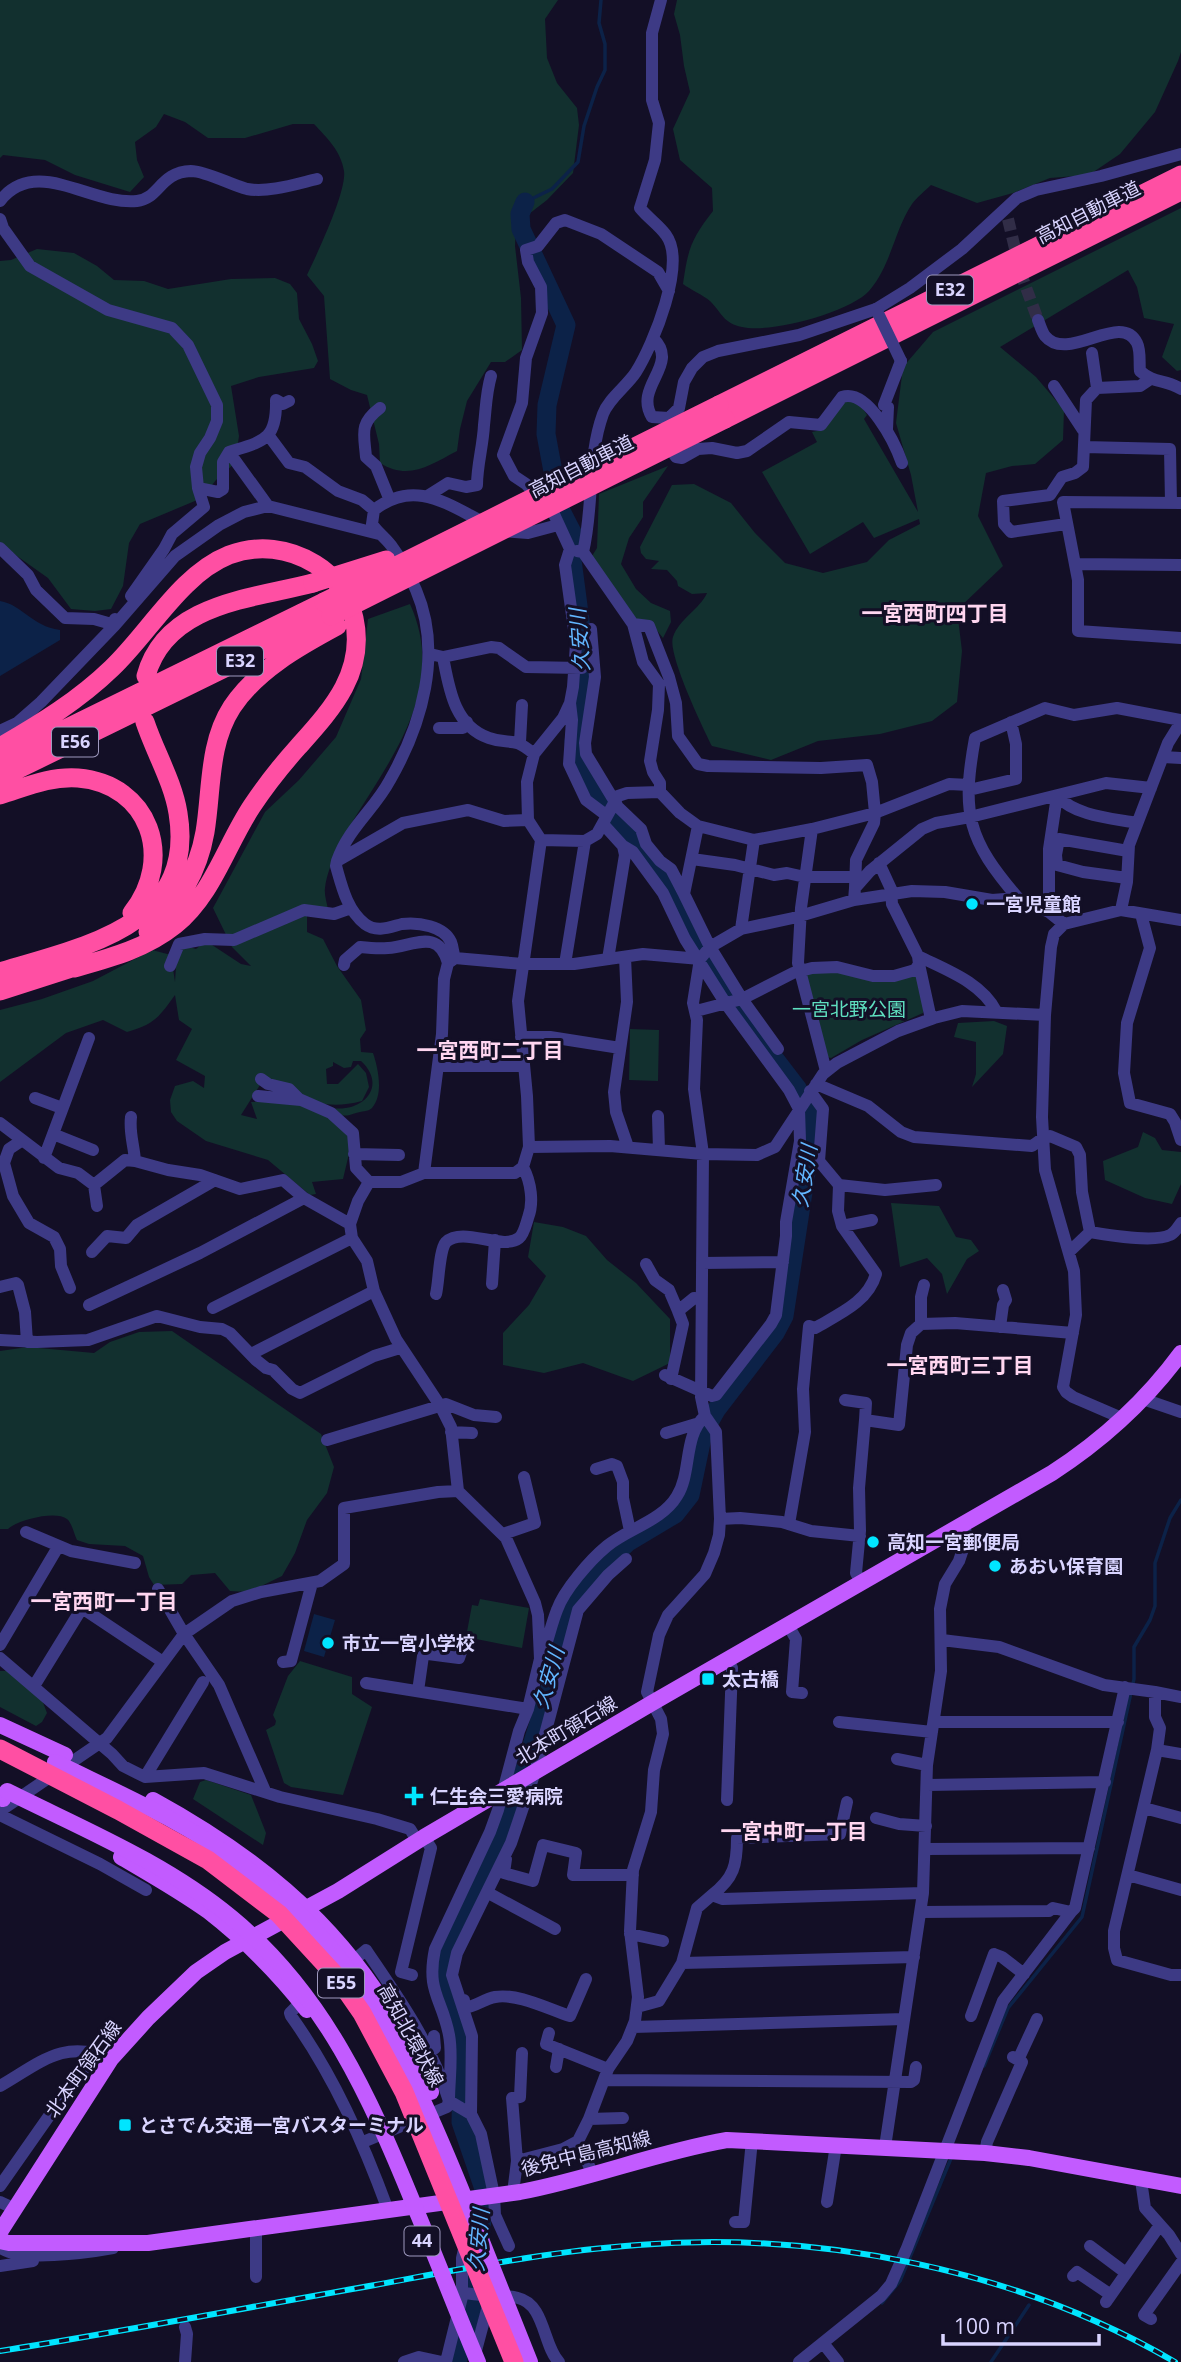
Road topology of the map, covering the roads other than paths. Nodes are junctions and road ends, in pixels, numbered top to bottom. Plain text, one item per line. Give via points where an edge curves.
1 (661, 0) edge
2 (1181, 154) edge
3 (1181, 175) edge
4 (317, 179) dead end
5 (1181, 191) edge
6 (0, 201) edge
7 (0, 219) edge
8 (669, 291) junction
9 (876, 309) junction
10 (1038, 320) tunnel mouth
11 (653, 338) junction
12 (1092, 353) dead end
13 (491, 376) dead end
14 (1149, 380) junction
15 (1054, 386) dead end
16 (1097, 388) junction
17 (1181, 389) edge
18 (289, 401) dead end
19 (380, 408) dead end
20 (722, 412) junction
21 (657, 418) junction
22 (887, 429) junction
23 (1083, 430) junction
24 (269, 436) junction
25 (1084, 447) junction
26 (229, 452) junction
27 (607, 460) junction
28 (902, 463) dead end
29 (198, 488) junction
30 (429, 495) junction
31 (389, 498) junction
32 (1176, 503) edge
33 (268, 506) junction
34 (374, 510) junction
35 (1066, 524) junction
36 (558, 525) junction
37 (379, 534) junction
38 (0, 548) edge
39 (576, 550) junction
40 (1075, 564) junction
41 (1181, 565) edge
42 (331, 615) junction
43 (632, 624) junction
44 (115, 625) junction
45 (591, 629) dead end
46 (1181, 638) edge
47 (430, 654) junction
48 (443, 657) junction
49 (576, 667) junction
50 (593, 668) junction
51 (147, 698) junction
52 (570, 703) junction
53 (522, 705) dead end
54 (1181, 721) edge
55 (467, 722) junction
56 (1011, 722) junction
57 (439, 728) dead end
58 (0, 731) edge
59 (520, 742) junction
60 (0, 747) edge
61 (534, 754) junction
62 (1163, 757) junction
63 (1181, 758) edge
64 (0, 761) edge
65 (0, 778) edge
66 (969, 788) junction
67 (1151, 788) junction
68 (660, 792) junction
69 (0, 796) edge
70 (1062, 804) junction
71 (609, 811) junction
72 (875, 813) junction
73 (970, 817) junction
74 (528, 820) junction
75 (1136, 823) junction
76 (698, 826) junction
77 (812, 829) junction
78 (1059, 839) junction
79 (541, 840) junction
80 (754, 840) junction
81 (585, 841) junction
82 (623, 846) junction
83 (1128, 851) junction
84 (692, 859) junction
85 (337, 860) junction
86 (879, 863) junction
87 (750, 868) junction
88 (805, 877) junction
89 (1127, 878) junction
90 (854, 888) junction
91 (684, 894) junction
92 (891, 894) junction
93 (1018, 898) junction
94 (351, 908) junction
95 (1121, 910) junction
96 (1049, 912) junction
97 (1141, 914) junction
98 (801, 915) junction
99 (1181, 920) edge
100 (1064, 924) junction
101 (741, 929) junction
102 (710, 947) junction
103 (625, 957) junction
104 (71, 959) junction
105 (608, 959) junction
106 (699, 959) junction
107 (919, 960) junction
108 (451, 961) junction
109 (523, 964) junction
110 (565, 964) junction
111 (344, 965) dead end
112 (170, 966) dead end
113 (800, 970) junction
114 (0, 972) edge
115 (0, 990) edge
116 (742, 999) junction
117 (726, 1004) junction
118 (696, 1011) junction
119 (996, 1011) junction
120 (1045, 1015) junction
121 (931, 1019) junction
122 (521, 1037) junction
123 (89, 1038) dead end
124 (620, 1048) junction
125 (778, 1049) dead end
126 (438, 1066) junction
127 (524, 1066) junction
128 (826, 1071) junction
129 (261, 1079) dead end
130 (813, 1088) junction
131 (258, 1096) dead end
132 (35, 1098) dead end
133 (301, 1100) junction
134 (62, 1108) junction
135 (799, 1109) junction
136 (658, 1116) dead end
137 (131, 1117) dead end
138 (0, 1123) edge
139 (53, 1134) junction
140 (1043, 1138) junction
141 (1181, 1140) edge
142 (21, 1141) junction
143 (528, 1147) junction
144 (93, 1150) dead end
145 (659, 1150) junction
146 (636, 1152) junction
147 (354, 1154) junction
148 (703, 1154) junction
149 (399, 1155) dead end
150 (44, 1158) junction
151 (135, 1161) junction
152 (523, 1167) junction
153 (425, 1173) junction
154 (215, 1181) junction
155 (369, 1182) junction
156 (94, 1185) junction
157 (839, 1185) junction
158 (936, 1185) dead end
159 (6, 1192) edge
160 (304, 1198) junction
161 (97, 1206) dead end
162 (872, 1220) dead end
163 (1181, 1223) edge
164 (350, 1224) junction
165 (842, 1226) junction
166 (1090, 1232) junction
167 (352, 1238) junction
168 (495, 1240) junction
169 (92, 1252) dead end
170 (1069, 1252) junction
171 (783, 1262) junction
172 (702, 1263) junction
173 (646, 1264) dead end
174 (492, 1284) dead end
175 (924, 1285) dead end
176 (0, 1287) edge
177 (70, 1288) dead end
178 (1003, 1290) dead end
179 (374, 1291) junction
180 (436, 1294) dead end
181 (701, 1299) junction
182 (89, 1305) dead end
183 (213, 1308) dead end
184 (678, 1311) junction
185 (921, 1324) junction
186 (1000, 1327) junction
187 (1073, 1334) junction
188 (0, 1340) edge
189 (27, 1342) junction
190 (400, 1348) junction
191 (1181, 1353) edge
192 (251, 1354) junction
193 (702, 1391) junction
194 (1143, 1399) junction
195 (845, 1400) dead end
196 (442, 1407) junction
197 (1181, 1412) edge
198 (496, 1417) dead end
199 (1124, 1419) junction
200 (700, 1420) junction
201 (865, 1420) junction
202 (451, 1432) junction
203 (472, 1433) dead end
204 (666, 1433) dead end
205 (327, 1440) dead end
206 (596, 1469) dead end
207 (685, 1476) junction
208 (524, 1477) dead end
209 (458, 1491) junction
210 (664, 1500) dead end
211 (720, 1519) junction
212 (963, 1523) junction
213 (789, 1524) junction
214 (630, 1531) junction
215 (26, 1532) dead end
216 (503, 1534) junction
217 (860, 1536) junction
218 (58, 1546) junction
219 (626, 1559) dead end
220 (135, 1563) dead end
221 (862, 1582) junction
222 (312, 1583) junction
223 (158, 1589) dead end
224 (788, 1625) junction
225 (184, 1634) junction
226 (942, 1640) junction
227 (0, 1645) edge
228 (461, 1652) dead end
229 (0, 1658) edge
230 (540, 1659) junction
231 (727, 1660) junction
232 (163, 1662) junction
233 (283, 1662) dead end
234 (203, 1682) dead end
235 (366, 1683) dead end
236 (34, 1686) junction
237 (1129, 1688) junction
238 (418, 1691) junction
239 (1155, 1692) junction
240 (802, 1693) dead end
241 (1181, 1698) edge
242 (652, 1703) junction
243 (528, 1709) junction
244 (839, 1722) dead end
245 (1118, 1722) junction
246 (0, 1725) edge
247 (933, 1727) junction
248 (0, 1731) edge
249 (100, 1745) junction
250 (0, 1749) edge
251 (1157, 1750) junction
252 (1181, 1754) edge
253 (60, 1759) junction
254 (897, 1759) dead end
255 (928, 1765) junction
256 (535, 1772) junction
257 (145, 1777) junction
258 (1105, 1782) junction
259 (927, 1785) junction
260 (265, 1791) junction
261 (505, 1791) junction
262 (2, 1800) edge
263 (727, 1800) dead end
264 (847, 1802) dead end
265 (1144, 1808) junction
266 (876, 1818) dead end
267 (1181, 1818) edge
268 (926, 1826) junction
269 (490, 1832) junction
270 (421, 1840) junction
271 (1089, 1847) junction
272 (508, 1849) junction
273 (926, 1849) junction
274 (504, 1873) junction
275 (1128, 1874) junction
276 (634, 1875) junction
277 (146, 1890) dead end
278 (1181, 1890) edge
279 (923, 1893) junction
280 (492, 1895) junction
281 (712, 1895) junction
282 (306, 1907) junction
283 (921, 1912) junction
284 (1070, 1912) junction
285 (555, 1929) dead end
286 (631, 1934) junction
287 (663, 1941) dead end
288 (244, 1942) junction
289 (914, 1957) junction
290 (353, 1961) junction
291 (682, 1963) junction
292 (1024, 1973) junction
293 (1181, 1975) edge
294 (586, 1979) dead end
295 (397, 1995) junction
296 (301, 2002) junction
297 (637, 2007) junction
298 (464, 2008) junction
299 (971, 2016) dead end
300 (904, 2019) junction
301 (1037, 2019) dead end
302 (633, 2027) junction
303 (549, 2033) dead end
304 (435, 2036) dead end
305 (558, 2049) junction
306 (430, 2052) junction
307 (522, 2053) dead end
308 (111, 2059) junction
309 (556, 2067) dead end
310 (916, 2067) dead end
311 (606, 2074) junction
312 (894, 2082) junction
313 (0, 2086) edge
314 (451, 2102) junction
315 (469, 2113) junction
316 (422, 2118) junction
317 (623, 2118) dead end
318 (589, 2119) junction
319 (752, 2140) junction
320 (578, 2141) junction
321 (363, 2143) junction
322 (836, 2145) junction
323 (885, 2147) junction
324 (951, 2151) junction
325 (985, 2153) junction
326 (517, 2161) junction
327 (593, 2175) junction
328 (1141, 2180) junction
329 (0, 2186) edge
330 (1181, 2186) edge
331 (513, 2193) junction
332 (487, 2196) junction
333 (458, 2200) junction
334 (827, 2202) dead end
335 (7, 2206) edge
336 (388, 2210) junction
337 (735, 2222) dead end
338 (1160, 2225) junction
339 (256, 2228) junction
340 (0, 2232) edge
341 (0, 2241) edge
342 (141, 2243) junction
343 (509, 2246) dead end
344 (1090, 2246) dead end
345 (0, 2247) edge
346 (1181, 2254) edge
347 (61, 2255) junction
348 (1181, 2263) edge
349 (0, 2266) edge
350 (1126, 2273) junction
351 (1073, 2276) dead end
352 (256, 2277) dead end
353 (465, 2293) junction
354 (486, 2296) junction
355 (1152, 2319) dead end
356 (185, 2327) dead end
357 (831, 2353) edge
358 (185, 2362) edge
359 (404, 2362) edge
360 (444, 2362) edge
361 (473, 2362) edge
362 (514, 2362) edge
363 (530, 2362) edge
364 (539, 2362) edge
365 (559, 2362) edge
366 (799, 2362) edge

1 - 8 street via 652,33 652,100 659,123 655,160 640,208 667,236 674,261
2 - 9 street via 1017,198 1007,215
3 - 20 highway, 高知自動車道 / E32
4 - 6 street via 251,190 194,171 172,174 139,201 101,198 57,182 30,182
5 - 20 highway, 高知自動車道 / E32
7 - 29 street via 30,266 108,310 172,328 188,345 217,405 217,421 196,467
8 - 11 street
8 - 36 street via 659,272 601,234 565,220 556,223 538,246 526,250 541,286 541,313 526,358 522,403 503,455 514,477 553,512
9 - 21 street via 799,335 704,357 684,382 679,408 669,418
9 - 22 street, bridge via 901,361 884,405 888,407
10 - 14 street via 1045,335 1064,346 1113,333 1132,336 1139,346 1140,371
11 - 21 street via 661,346 663,358 646,399 647,409
11 - 39 street via 636,372 604,412 594,453 586,537
12 - 16 street
13 - 30 street via 484,401 477,485 448,483
14 - 16 street via 1140,386
14 - 17 street
15 - 23 street
16 - 23 street via 1086,401
18 - 24 street via 276,400 277,422
19 - 31 street via 367,418 364,427 366,457 376,466
20 - 27 highway, 高知自動車道 / E32, bridge
20 - 42 highway, 高知自動車道 / E32, bridge via 490,537
21 - 22 street via 669,446 682,458 698,449 747,450 789,422 821,425 845,395 861,400
22 - 28 street
23 - 25 street
24 - 26 street
24 - 34 street via 289,463 305,467
25 - 32 street via 1170,449
25 - 35 street via 1083,467 1062,477 1050,495 1003,501 1004,524 1011,532
26 - 29 street via 223,462 223,489
26 - 33 street
27 - 42 highway, 高知自動車道 / E32, bridge
27 - 51 highway, bridge via 426,545 187,620 159,647
29 - 44 street via 204,507 172,534 115,617
30 - 31 street
30 - 36 street via 507,533
31 - 34 street
32 - 35 street via 1063,502
33 - 37 street
33 - 44 street via 235,516 174,556
34 - 37 street via 372,524
35 - 40 street
36 - 39 street
37 - 47 street via 416,588
38 - 44 street via 65,618
39 - 43 street
39 - 49 street via 565,565
40 - 41 street
40 - 46 street via 1079,631
42 - 51 highway, 高知自動車道 / E32
42 - 104 highway via 250,686 231,709 216,746 201,849 174,905 130,945
43 - 68 street via 643,662 659,684 650,761
43 - 72 street via 649,626 676,703 678,736 698,764 867,765
44 - 58 street via 41,702
45 - 50 street
47 - 48 street
47 - 85 street via 425,691 406,749 389,783 344,842
48 - 49 street via 491,647 526,667
48 - 55 street via 452,702
49 - 50 street
49 - 52 street
50 - 71 street via 584,743
51 - 64 highway, 高知自動車道 / E56
51 - 65 highway, 高知自動車道 / E56
51 - 104 highway via 178,811 175,868 160,897 143,915
52 - 61 street
52 - 71 street via 569,764 586,800
53 - 59 street
54 - 56 street via 1117,708 1074,715 1045,708
54 - 62 street
55 - 57 street via 463,727
55 - 59 street via 489,738
56 - 66 street via 975,738
56 - 66 street via 1016,779
59 - 61 street
60 - 104 highway via 92,686 200,573 232,554 265,548 298,556 331,576 350,604 356,653 344,690 251,808 199,900 176,924 145,944 113,958
61 - 74 street via 527,782
62 - 63 street
62 - 67 street
66 - 72 street via 949,784
66 - 73 street
67 - 70 street via 1106,783
67 - 75 street
68 - 71 street via 618,796
68 - 76 street
69 - 104 highway via 55,779 93,781 124,794 149,829 152,871 139,905
70 - 73 street
70 - 75 street
70 - 78 street
70 - 96 street via 1049,849
71 - 81 street via 597,834
71 - 82 street
71 - 91 street via 618,807 641,829 646,844 671,869
72 - 77 street
72 - 90 street via 856,860
73 - 86 street via 922,829
73 - 93 street via 982,852
74 - 79 street
74 - 85 street via 504,821 468,810 403,823
75 - 83 street
76 - 80 street
76 - 84 street
77 - 80 street
77 - 88 street
78 - 83 street
78 - 89 street via 1057,865
79 - 81 street
79 - 109 street
80 - 87 street
81 - 110 street
82 - 105 street
82 - 106 street via 633,852 663,893
83 - 89 street
84 - 87 street
84 - 91 street
85 - 94 street via 335,866
86 - 90 street
86 - 92 street
87 - 88 street
87 - 101 street
88 - 90 street
88 - 98 street
89 - 95 street
90 - 92 street
90 - 98 street
91 - 102 street
92 - 93 street via 930,891 992,900
92 - 107 street
93 - 96 street
94 - 108 street via 372,928 406,923 438,929 451,942
94 - 112 street via 334,914 304,910 234,940 179,944
95 - 97 street
95 - 100 street
96 - 100 street
97 - 99 street
97 - 141 street via 1150,948 1127,1023 1124,1073 1130,1102 1170,1114
98 - 101 street
98 - 113 street
100 - 120 street via 1054,934 1051,947
101 - 102 street
102 - 106 street
102 - 116 street
103 - 105 street
103 - 106 street
103 - 124 street via 627,1002
104 - 114 highway
104 - 115 highway
105 - 110 street
106 - 117 street
106 - 118 street
107 - 113 street via 915,970 894,976 837,967
107 - 119 street via 970,983
107 - 121 street
108 - 109 street
108 - 111 street via 436,944 425,942 360,947
108 - 126 street via 442,990
109 - 110 street
109 - 122 street via 517,1001
113 - 116 street
113 - 128 street
116 - 117 street
116 - 125 street
117 - 118 street
117 - 135 street
118 - 148 street via 694,1089
119 - 120 street
119 - 121 street via 962,1011
120 - 140 street
121 - 128 street via 898,1031
122 - 124 street
122 - 127 street
123 - 134 street
124 - 146 street via 614,1102
126 - 127 street
126 - 153 street
127 - 143 street
128 - 130 street
129 - 133 street via 289,1089
130 - 135 street
130 - 140 street via 868,1105 914,1137 1032,1146
130 - 157 street via 823,1109 819,1161
131 - 133 street
132 - 134 street
133 - 147 street via 331,1113 353,1133
134 - 139 street
135 - 148 street via 775,1147 765,1153
135 - 171 street via 800,1141
136 - 145 street
137 - 151 street
138 - 142 street
139 - 144 street
139 - 150 street
140 - 166 street via 1072,1144 1080,1155
140 - 170 street via 1048,1182
142 - 150 street
142 - 159 street via 9,1149 4,1163
143 - 146 street
143 - 152 street
145 - 146 street
145 - 148 street
147 - 149 street
147 - 155 street via 356,1168
148 - 172 street
150 - 156 street
151 - 154 street
151 - 156 street via 125,1160
152 - 153 street via 515,1172
152 - 168 street via 533,1206 519,1238
153 - 155 street via 401,1182
154 - 160 street via 246,1189 283,1180
154 - 169 street via 137,1226 126,1238 107,1237
155 - 164 street
156 - 161 street
157 - 158 street via 885,1190
157 - 165 street
159 - 177 street via 29,1223 54,1237
160 - 164 street
160 - 182 street
162 - 165 street
163 - 166 street via 1167,1237
164 - 167 street
165 - 213 street via 876,1274 855,1305 815,1328 809,1326 803,1389 805,1432
166 - 170 street
167 - 179 street via 367,1261
167 - 183 street
168 - 174 street
168 - 180 street via 448,1239 442,1248
170 - 187 street via 1074,1271
171 - 172 street
171 - 193 street via 771,1324 716,1395
172 - 181 street
173 - 184 street via 655,1280 669,1285
175 - 185 street
176 - 189 street via 18,1285
178 - 186 street via 1006,1300
179 - 190 street
179 - 192 street
181 - 184 street via 694,1298
181 - 193 street
184 - 193 street via 683,1324 668,1377
185 - 186 street
185 - 201 street via 906,1345 899,1425
186 - 187 street
187 - 199 street via 1062,1381 1066,1392
188 - 189 street
189 - 192 street via 88,1340 157,1317 222,1329
190 - 192 street via 300,1393
190 - 196 street
191 - 194 main road, 北本町領石線
193 - 200 street
194 - 197 street
194 - 199 main road, 北本町領石線
195 - 201 street via 866,1404
196 - 198 street via 446,1404 474,1415
196 - 202 street
196 - 205 street
199 - 212 main road, 北本町領石線 via 1052,1474
200 - 204 street
200 - 207 street
200 - 211 street via 716,1432
201 - 217 street
202 - 203 street
202 - 209 street
206 - 214 street via 612,1464 622,1475
207 - 210 street via 679,1476
207 - 214 street via 668,1508
208 - 216 street via 535,1523
209 - 216 street
209 - 222 street via 344,1508 344,1564
211 - 213 street
211 - 242 street via 705,1574 660,1630 647,1692
212 - 221 main road, 北本町領石線
212 - 226 street via 965,1543 942,1597
213 - 217 street
214 - 230 street via 599,1554 564,1595
215 - 218 street
216 - 230 street via 535,1603
217 - 221 street via 856,1573
218 - 220 street
218 - 227 street via 43,1563
219 - 256 street via 578,1610
221 - 224 main road, 北本町領石線
222 - 225 street via 232,1601
222 - 233 street via 291,1661
223 - 225 street
224 - 231 main road, 北本町領石線
224 - 240 street via 796,1639 792,1692
225 - 232 street
225 - 260 street via 219,1685
226 - 237 street via 999,1647 1104,1685
226 - 247 street
228 - 238 street via 460,1658 424,1655
229 - 236 street
230 - 243 street
231 - 242 main road, 北本町領石線
231 - 263 street via 732,1668
232 - 236 street via 82,1608
232 - 249 street
234 - 257 street
235 - 238 street
236 - 249 street
237 - 239 street
237 - 245 street
238 - 243 street
239 - 241 street
239 - 251 street via 1160,1728
242 - 256 main road, 北本町領石線
242 - 276 street via 663,1734
243 - 261 street
244 - 247 street
245 - 247 street
245 - 258 street
246 - 253 main road
247 - 255 street
248 - 253 main road, 高知北環状線
249 - 257 street via 122,1766
249 - 262 street
250 - 362 highway, E55, bridge via 208,1860 279,1914 337,1977 362,2012 404,2092
251 - 252 street
251 - 265 street
253 - 282 main road via 200,1825
253 - 363 main road, 高知北環状線, bridge via 223,1851 290,1906 356,1980 411,2072
254 - 255 street
255 - 259 street
256 - 261 main road, 北本町領石線
256 - 272 street
257 - 260 street via 204,1773
258 - 259 street
258 - 271 street
259 - 268 street
260 - 270 street via 410,1829
261 - 269 street
261 - 270 main road, 北本町領石線
262 - 277 street
262 - 288 main road via 121,1857 209,1912
262 - 361 main road, 44, bridge via 129,1852 210,1901 299,1987 337,2041 379,2119
264 - 281 street via 840,1834 737,1838 737,1864
265 - 267 street
265 - 275 street
266 - 268 street
268 - 273 street
269 - 272 street
269 - 314 street via 432,1966 431,1980 450,2038
270 - 282 main road, 北本町領石線
270 - 295 street via 431,1848 407,1974
271 - 273 street
271 - 284 street via 1075,1908
272 - 274 street
272 - 298 street via 453,1963 454,1983
273 - 279 street
274 - 276 street via 533,1881 543,1845 576,1853 573,1875
274 - 280 street
275 - 278 street
275 - 293 street via 1114,1931 1117,1960
276 - 286 street
279 - 281 street via 723,1899
279 - 283 street
280 - 285 street
280 - 298 street via 458,1969
281 - 291 street via 697,1908
282 - 288 main road, 北本町領石線
282 - 290 main road
283 - 284 street via 1053,1908
283 - 289 street
284 - 292 street
286 - 287 street
286 - 297 street
288 - 296 main road, 44
288 - 308 main road, 北本町領石線 via 196,1972
289 - 291 street
289 - 300 street
290 - 295 street via 366,1950
290 - 364 main road via 403,2036 431,2092
291 - 297 street via 659,2001
292 - 299 street via 994,1954
292 - 324 street via 995,2018
294 - 298 street via 570,2016 522,1999 500,1997
295 - 306 street
296 - 321 street via 291,2016
296 - 361 main road, 44 via 341,2060 372,2121
297 - 302 street
298 - 315 street via 472,2036
300 - 302 street
300 - 312 street
301 - 325 street via 1016,2059 1022,2062
302 - 311 street
303 - 305 street via 546,2044
304 - 306 street via 435,2048
305 - 309 street
305 - 311 street
306 - 314 street
307 - 326 street via 520,2097 508,2098
308 - 313 street via 80,2049 66,2051
308 - 329 street via 82,2069
308 - 335 main road, 北本町領石線
310 - 312 street via 914,2080
311 - 312 street
311 - 318 street
312 - 323 street
314 - 315 street
314 - 316 street
315 - 332 street via 481,2134
316 - 321 street
316 - 333 street
317 - 318 street
318 - 320 street
319 - 322 main road, 後免中島高知線
319 - 327 main road, 後免中島高知線 via 695,2146
319 - 337 street via 744,2222
320 - 326 street
320 - 327 street
321 - 336 street
322 - 323 main road, 後免中島高知線
322 - 334 street
323 - 324 main road, 後免中島高知線
324 - 325 main road, 後免中島高知線
324 - 357 street via 891,2284
325 - 328 main road, 後免中島高知線
326 - 331 street
327 - 331 main road, 後免中島高知線
328 - 330 main road, 後免中島高知線
328 - 338 street via 1145,2208
331 - 332 main road, 後免中島高知線
332 - 333 main road, 後免中島高知線
332 - 343 street
333 - 336 main road, 後免中島高知線
333 - 353 street via 467,2226 462,2258
335 - 340 main road, 北本町領石線
336 - 339 main road, 後免中島高知線
338 - 346 street
338 - 350 street
339 - 342 main road, 後免中島高知線
339 - 352 street
341 - 342 main road, 後免中島高知線
342 - 347 street
344 - 350 street
345 - 347 street via 8,2252
347 - 349 street
348 - 355 street via 1144,2315
350 - 351 street via 1108,2298 1077,2272
353 - 354 street
353 - 360 street
354 - 361 street
354 - 365 street via 520,2298 535,2309
356 - 358 street
357 - 366 street
359 - 360 street via 419,2357

